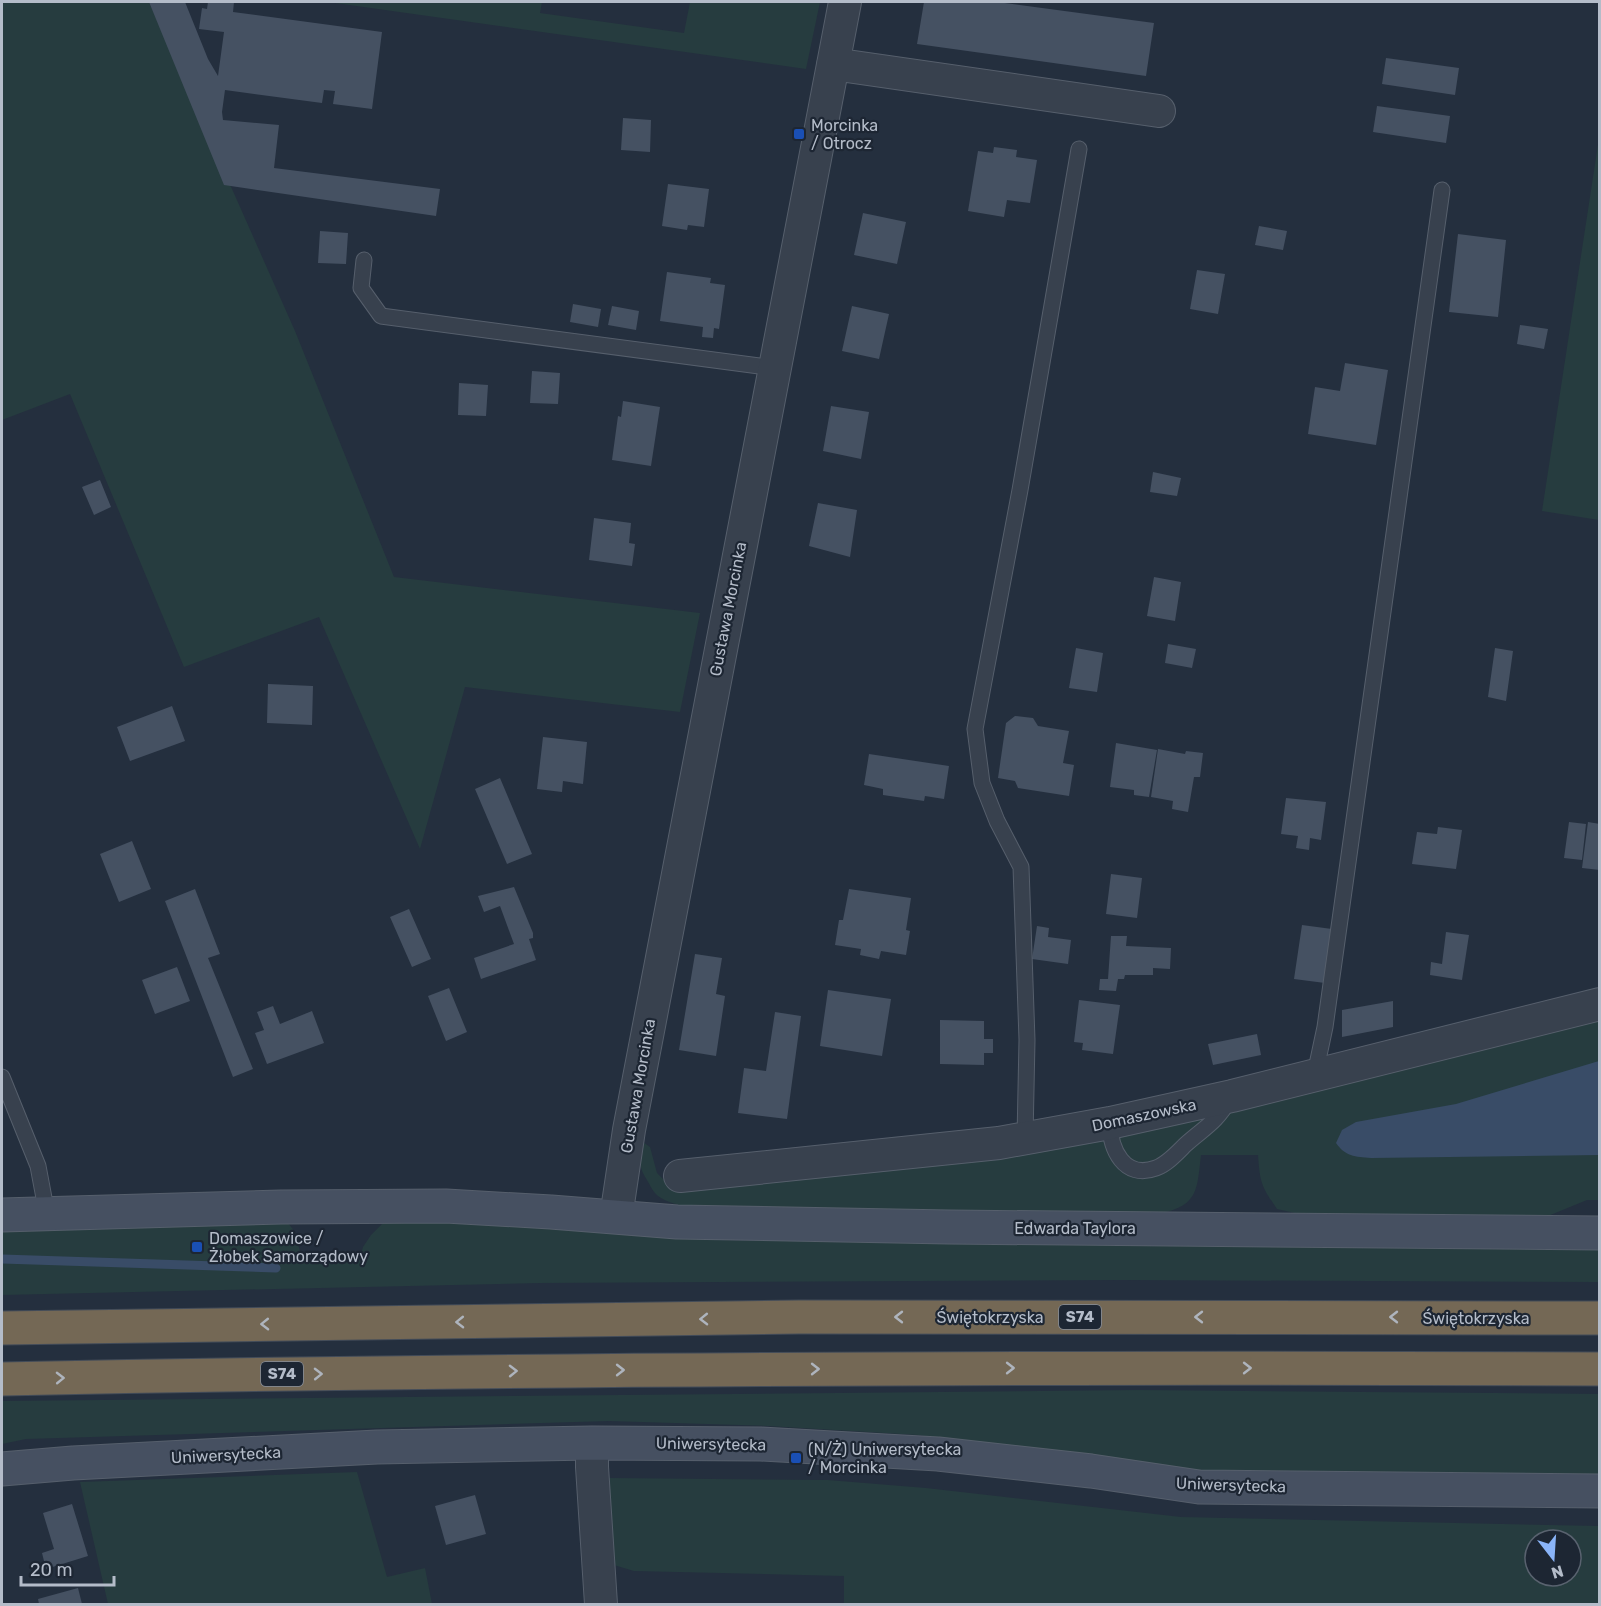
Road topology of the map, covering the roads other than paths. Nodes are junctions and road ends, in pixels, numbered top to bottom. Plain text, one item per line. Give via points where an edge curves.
1 (845, 2) edge
2 (833, 64) junction
3 (1159, 111) dead end
4 (1078, 149) dead end
5 (1442, 190) dead end
6 (364, 260) dead end
7 (774, 368) junction
8 (1599, 1004) edge
9 (1315, 1074) junction
10 (2, 1077) edge
11 (1232, 1096) junction
12 (1110, 1123) junction
13 (1024, 1138) junction
14 (680, 1176) dead end
15 (46, 1214) junction
16 (2, 1215) edge
17 (616, 1217) junction
18 (1599, 1233) edge
19 (1599, 1318) edge
20 (2, 1328) edge
21 (1599, 1369) edge
22 (2, 1379) edge
23 (592, 1443) junction
24 (2, 1469) edge
25 (1599, 1491) edge
26 (601, 1605) edge

1 - 2 street, Gustawa Morcinka
2 - 3 street
2 - 7 street, Gustawa Morcinka
4 - 13 lane via 975,729 982,783 1021,867 1027,1040
5 - 9 lane via 1327,1016
6 - 7 lane via 362,288 381,316
7 - 17 street, Gustawa Morcinka via 629,1130
8 - 9 street, Domaszowska
9 - 11 street, Domaszowska
10 - 15 lane via 38,1166
11 - 12 street, Domaszowska
11 - 12 lane via 1209,1127 1156,1168 1137,1170 1123,1163 1112,1147
12 - 13 street, Domaszowska
13 - 14 street, Domaszowska
15 - 16 street, Edwarda Taylora
15 - 17 street, Edwarda Taylora via 446,1206
17 - 18 street, Edwarda Taylora via 677,1222 948,1227
19 -> 20 highway, Świętokrzyska / S74 via 799,1317
22 -> 21 highway, S74 via 562,1370
23 - 24 street, Uniwersytecka via 365,1448
23 - 25 street, Uniwersytecka via 761,1444 938,1454 1199,1487
23 - 26 street

